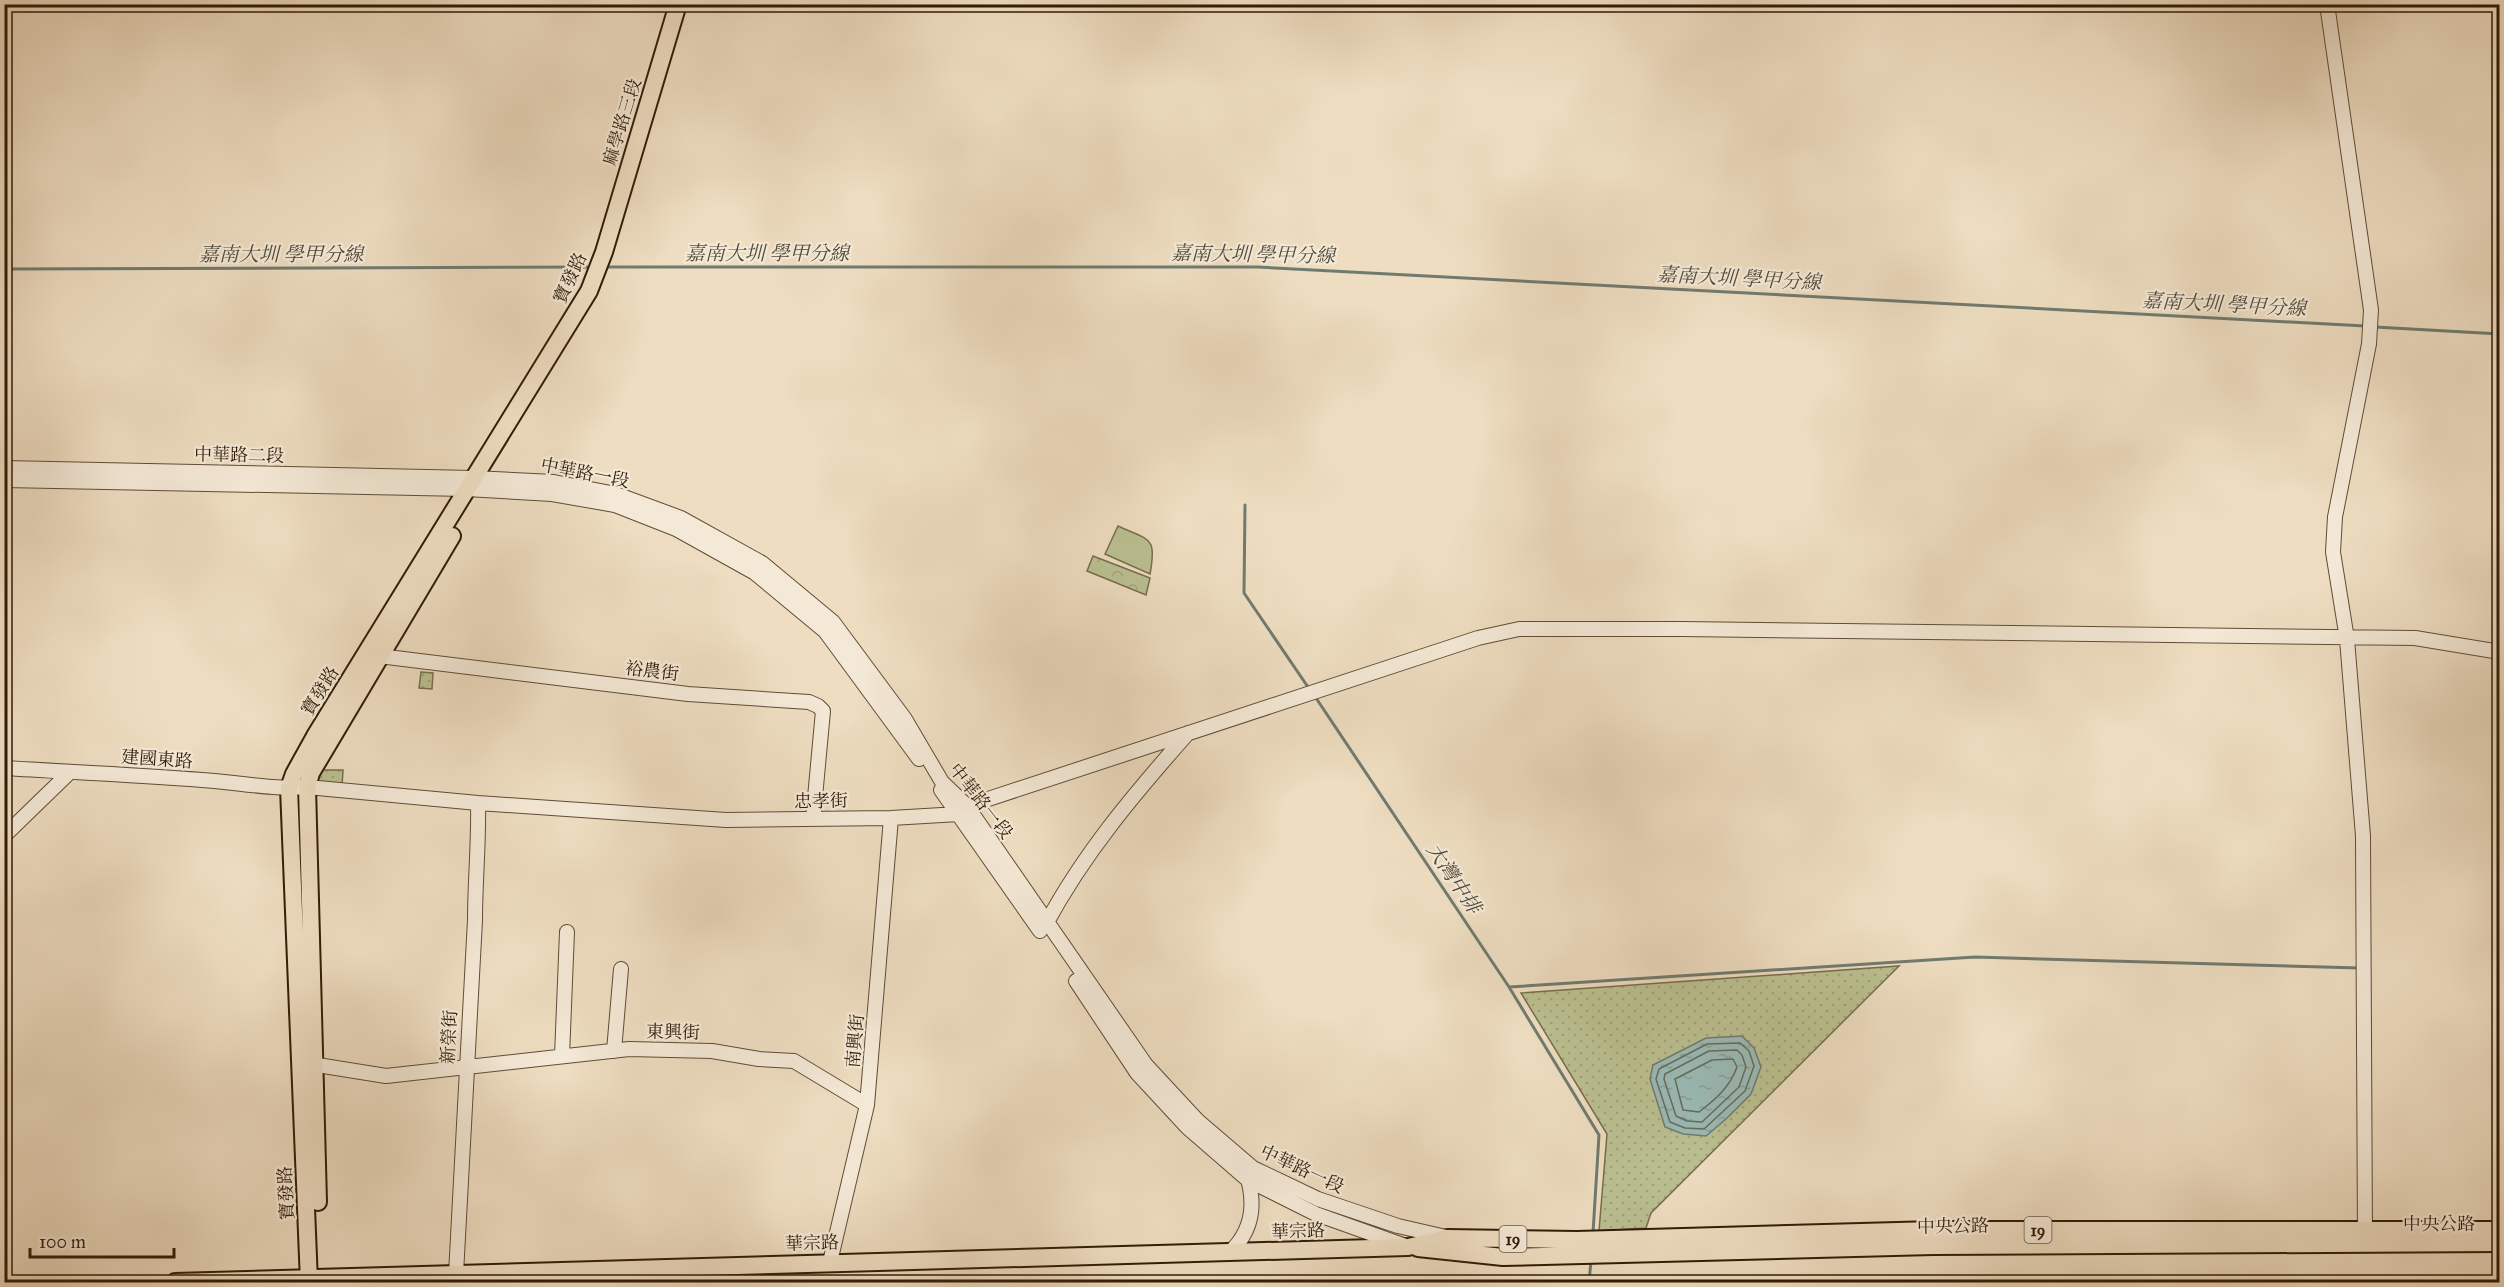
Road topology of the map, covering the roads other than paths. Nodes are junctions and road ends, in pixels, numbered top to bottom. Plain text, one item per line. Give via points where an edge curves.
1 (678, 4) edge
2 (2327, 4) edge
3 (604, 252) joint
4 (4, 468) edge
5 (4, 480) edge
6 (476, 484) junction
7 (2347, 639) junction
8 (2499, 652) edge
9 (373, 656) junction
10 (1188, 733) junction
11 (5, 771) edge
12 (70, 772) junction
13 (307, 787) junction
14 (289, 788) junction
15 (478, 802) junction
16 (963, 810) junction
17 (891, 818) junction
18 (813, 819) junction
19 (4, 836) edge
20 (1046, 924) junction
21 (567, 932) dead end
22 (621, 969) dead end
23 (614, 1051) junction
24 (562, 1056) junction
25 (309, 1064) junction
26 (466, 1066) junction
27 (867, 1105) junction
28 (1242, 1160) junction
29 (1248, 1180) junction
30 (2499, 1230) edge
31 (2365, 1236) junction
32 (1448, 1238) junction
33 (2499, 1243) edge
34 (1408, 1247) junction
35 (1229, 1253) junction
36 (830, 1262) junction
37 (456, 1274) junction
38 (314, 1281) edge
39 (176, 1282) edge
40 (196, 1282) edge

1 - 3 main road, 麻學路三段
2 - 7 street via 2371,310 2369,344 2335,517 2333,552
3 - 6 main road, 寶發路 via 590,291
4 - 6 street, 中華路二段
5 - 6 street, 中華路二段
6 - 9 main road, 寶發路
6 - 16 street, 中華路一段 via 615,505 676,529 755,573 825,631
7 - 8 street, 忠孝街 via 2415,638
7 - 10 street, 忠孝街 via 1519,629 1478,638
7 - 31 street via 2363,836
9 - 13 main road, 寶發路 via 310,773
9 - 14 main road, 寶發路 via 315,736
9 - 18 street, 裕農街 via 688,694 818,705 823,711
10 - 16 street, 忠孝街
10 - 20 street via 1083,862
11 - 12 street, 建國東路
12 - 14 street, 建國東路
12 - 19 street
13 - 14 street, 建國東路
13 - 15 street, 忠孝街
13 - 25 main road, 寶發路
14 - 25 main road, 寶發路
15 - 18 street, 忠孝街 via 726,820
15 - 26 street, 新榮街
16 - 17 street, 忠孝街
16 - 20 street, 中華路一段
16 - 29 street, 中華路一段 via 1137,1073 1188,1128
17 - 18 street, 忠孝街
17 - 27 street, 南興街
20 - 28 street, 中華路一段 via 1146,1065 1197,1120
21 - 24 street
22 - 23 street
23 - 24 street, 東興街
23 - 27 street, 東興街 via 711,1051 794,1061
24 - 26 street, 東興街
25 - 26 street, 東興街 via 387,1076
25 - 38 main road, 寶發路 via 303,1131
26 - 37 street, 新榮街
27 - 36 street, 南興街
28 - 29 street
28 - 32 street, 中華路一段 via 1318,1199
29 - 34 street, 中華路一段 via 1316,1214
29 - 35 street via 1252,1214 1241,1242
30 - 31 main road, 中央公路 / 19
31 - 32 main road, 中央公路 / 19 via 1934,1230 1577,1240
31 - 33 main road, 中央公路 / 19
31 - 34 main road, 中央公路 / 19 via 1503,1257
32 - 34 main road, 華宗路 / 19
34 - 35 main road, 華宗路 / 19
35 - 36 main road, 華宗路 / 19
36 - 37 main road, 華宗路 / 19
37 - 38 main road, 華宗路 / 19
38 - 40 main road, 華宗路 / 19
39 - 40 main road, 華宗路 / 19

